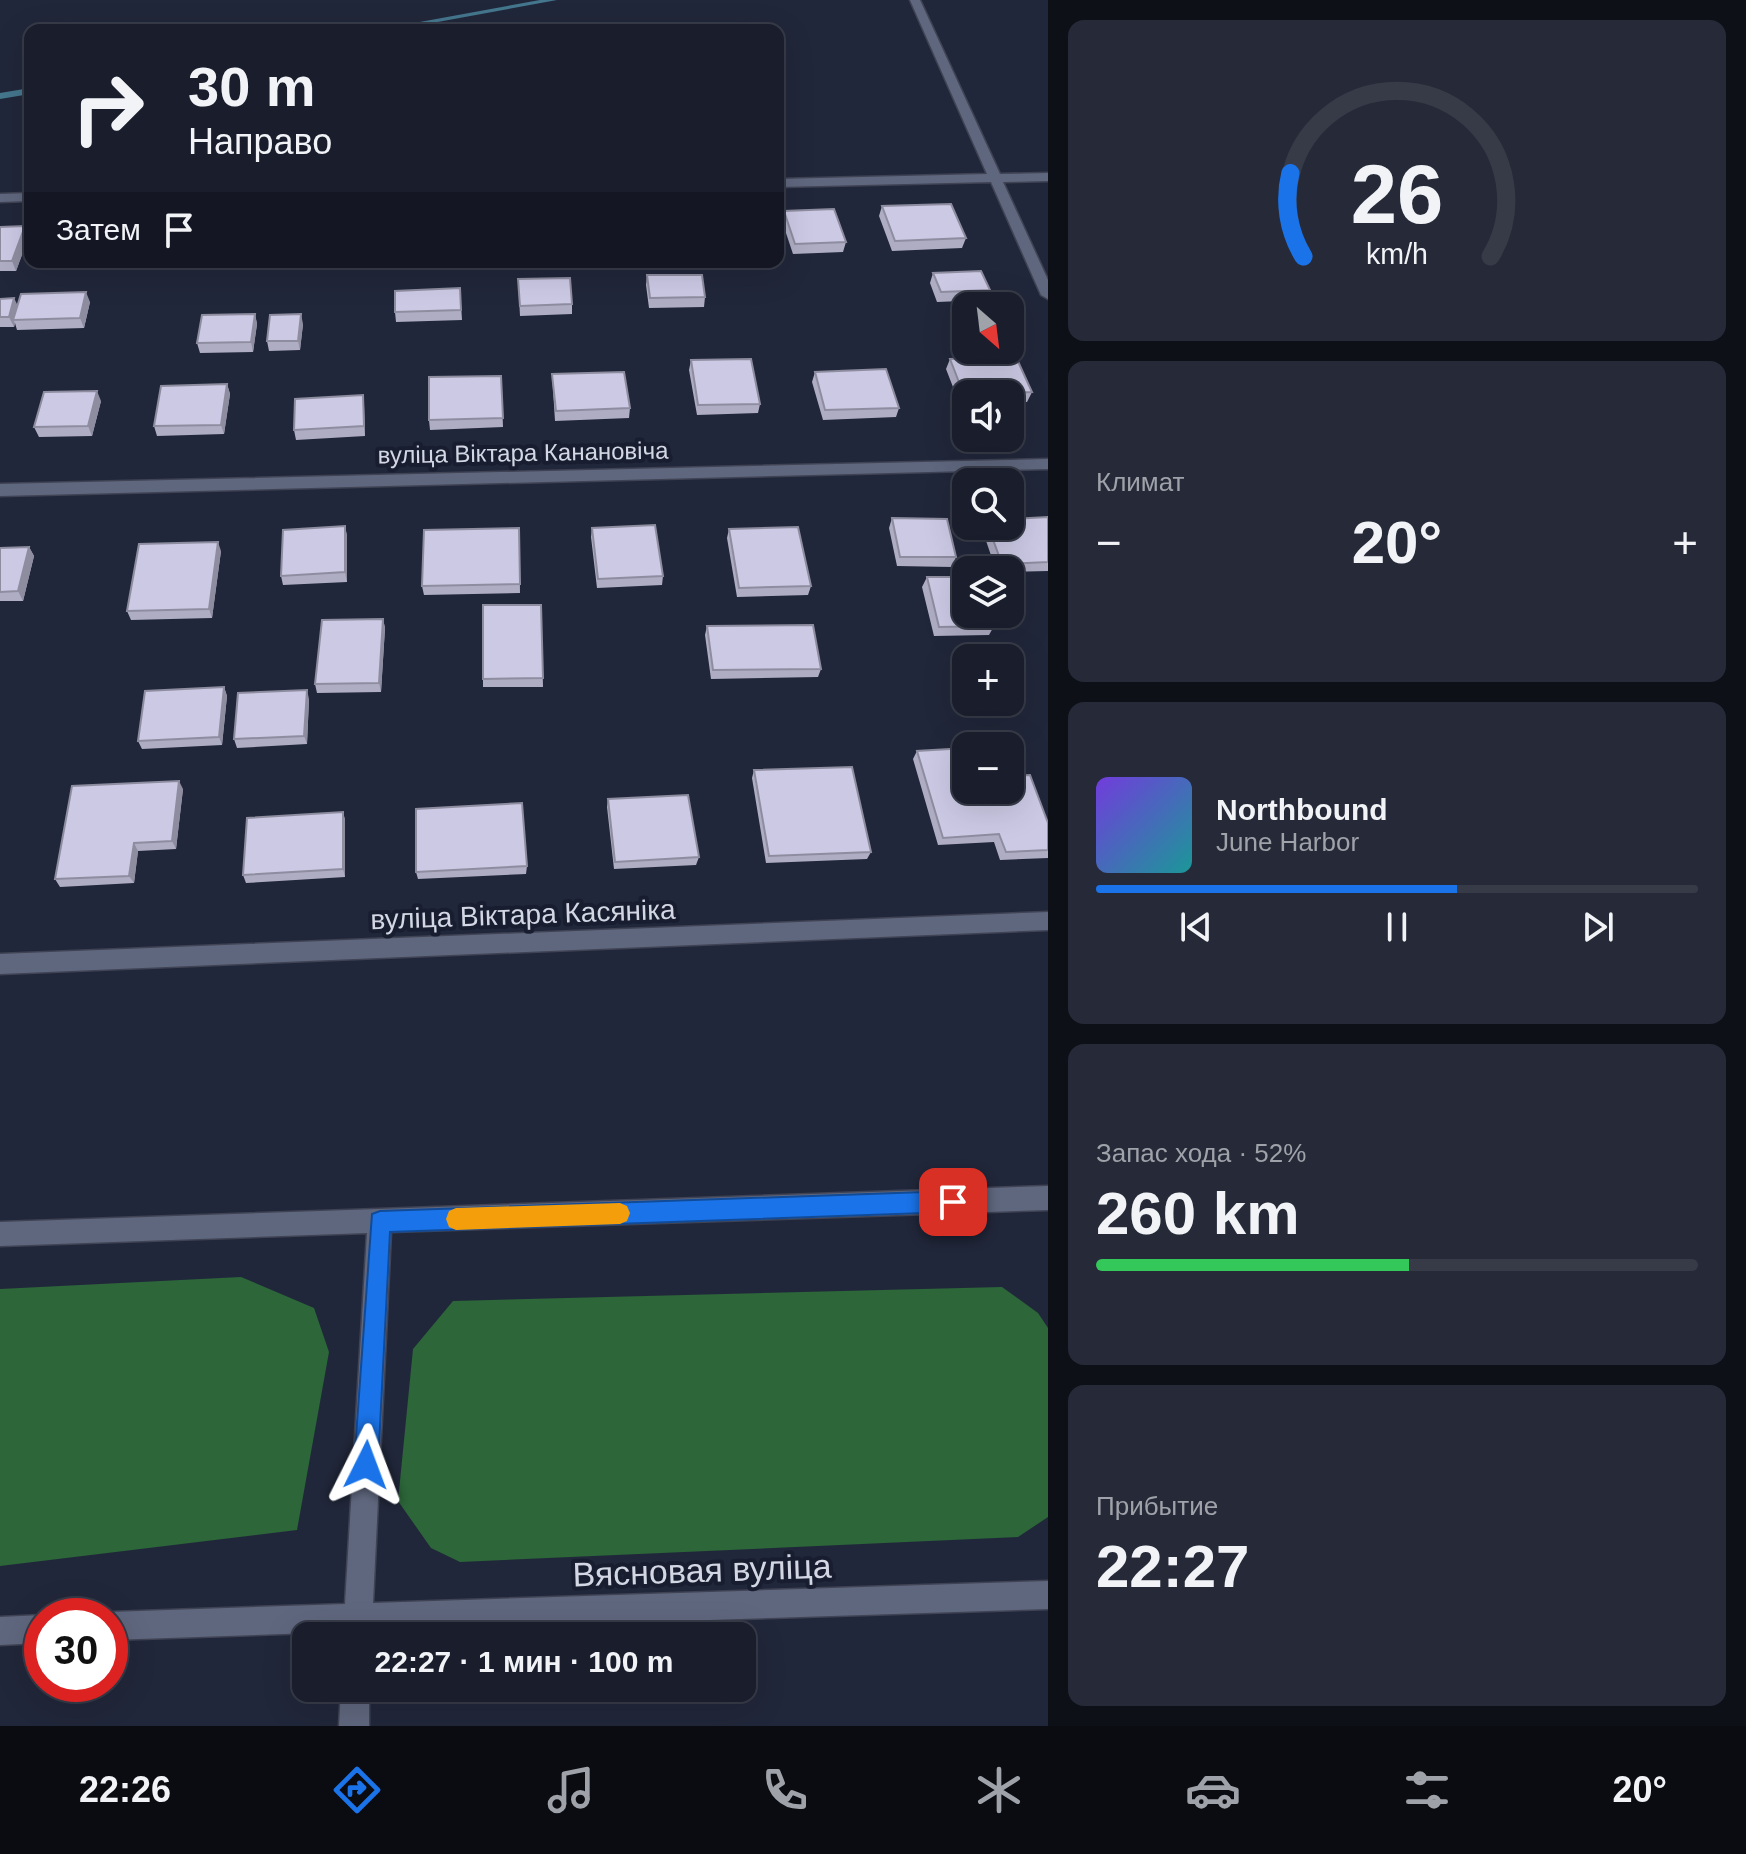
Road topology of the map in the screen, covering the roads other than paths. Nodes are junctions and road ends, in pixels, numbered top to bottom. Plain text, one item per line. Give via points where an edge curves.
1 (915, 0) edge
2 (1048, 177) edge
3 (998, 179) junction
4 (784, 183) edge
5 (24, 197) edge
6 (0, 198) edge
7 (1048, 295) edge
8 (1048, 464) edge
9 (0, 490) edge
10 (1048, 921) edge
11 (0, 964) edge
12 (1048, 1198) edge
13 (380, 1222) junction
14 (0, 1234) edge
15 (1048, 1595) edge
16 (357, 1622) edge
17 (446, 1622) edge
18 (128, 1626) edge
19 (292, 1626) edge
20 (24, 1630) edge
21 (0, 1631) edge
22 (355, 1702) edge
23 (354, 1726) edge

1 - 3 street
2 - 3 street
3 - 4 street
3 - 7 street
5 - 6 street
8 - 9 street, вуліца Віктара Канановіча
10 - 11 street, вуліца Віктара Касяніка
12 - 13 street
13 - 14 street
13 - 16 street
15 - 17 street, Вясновая вуліца
18 - 19 street, Вясновая вуліца
20 - 21 street
22 - 23 street

